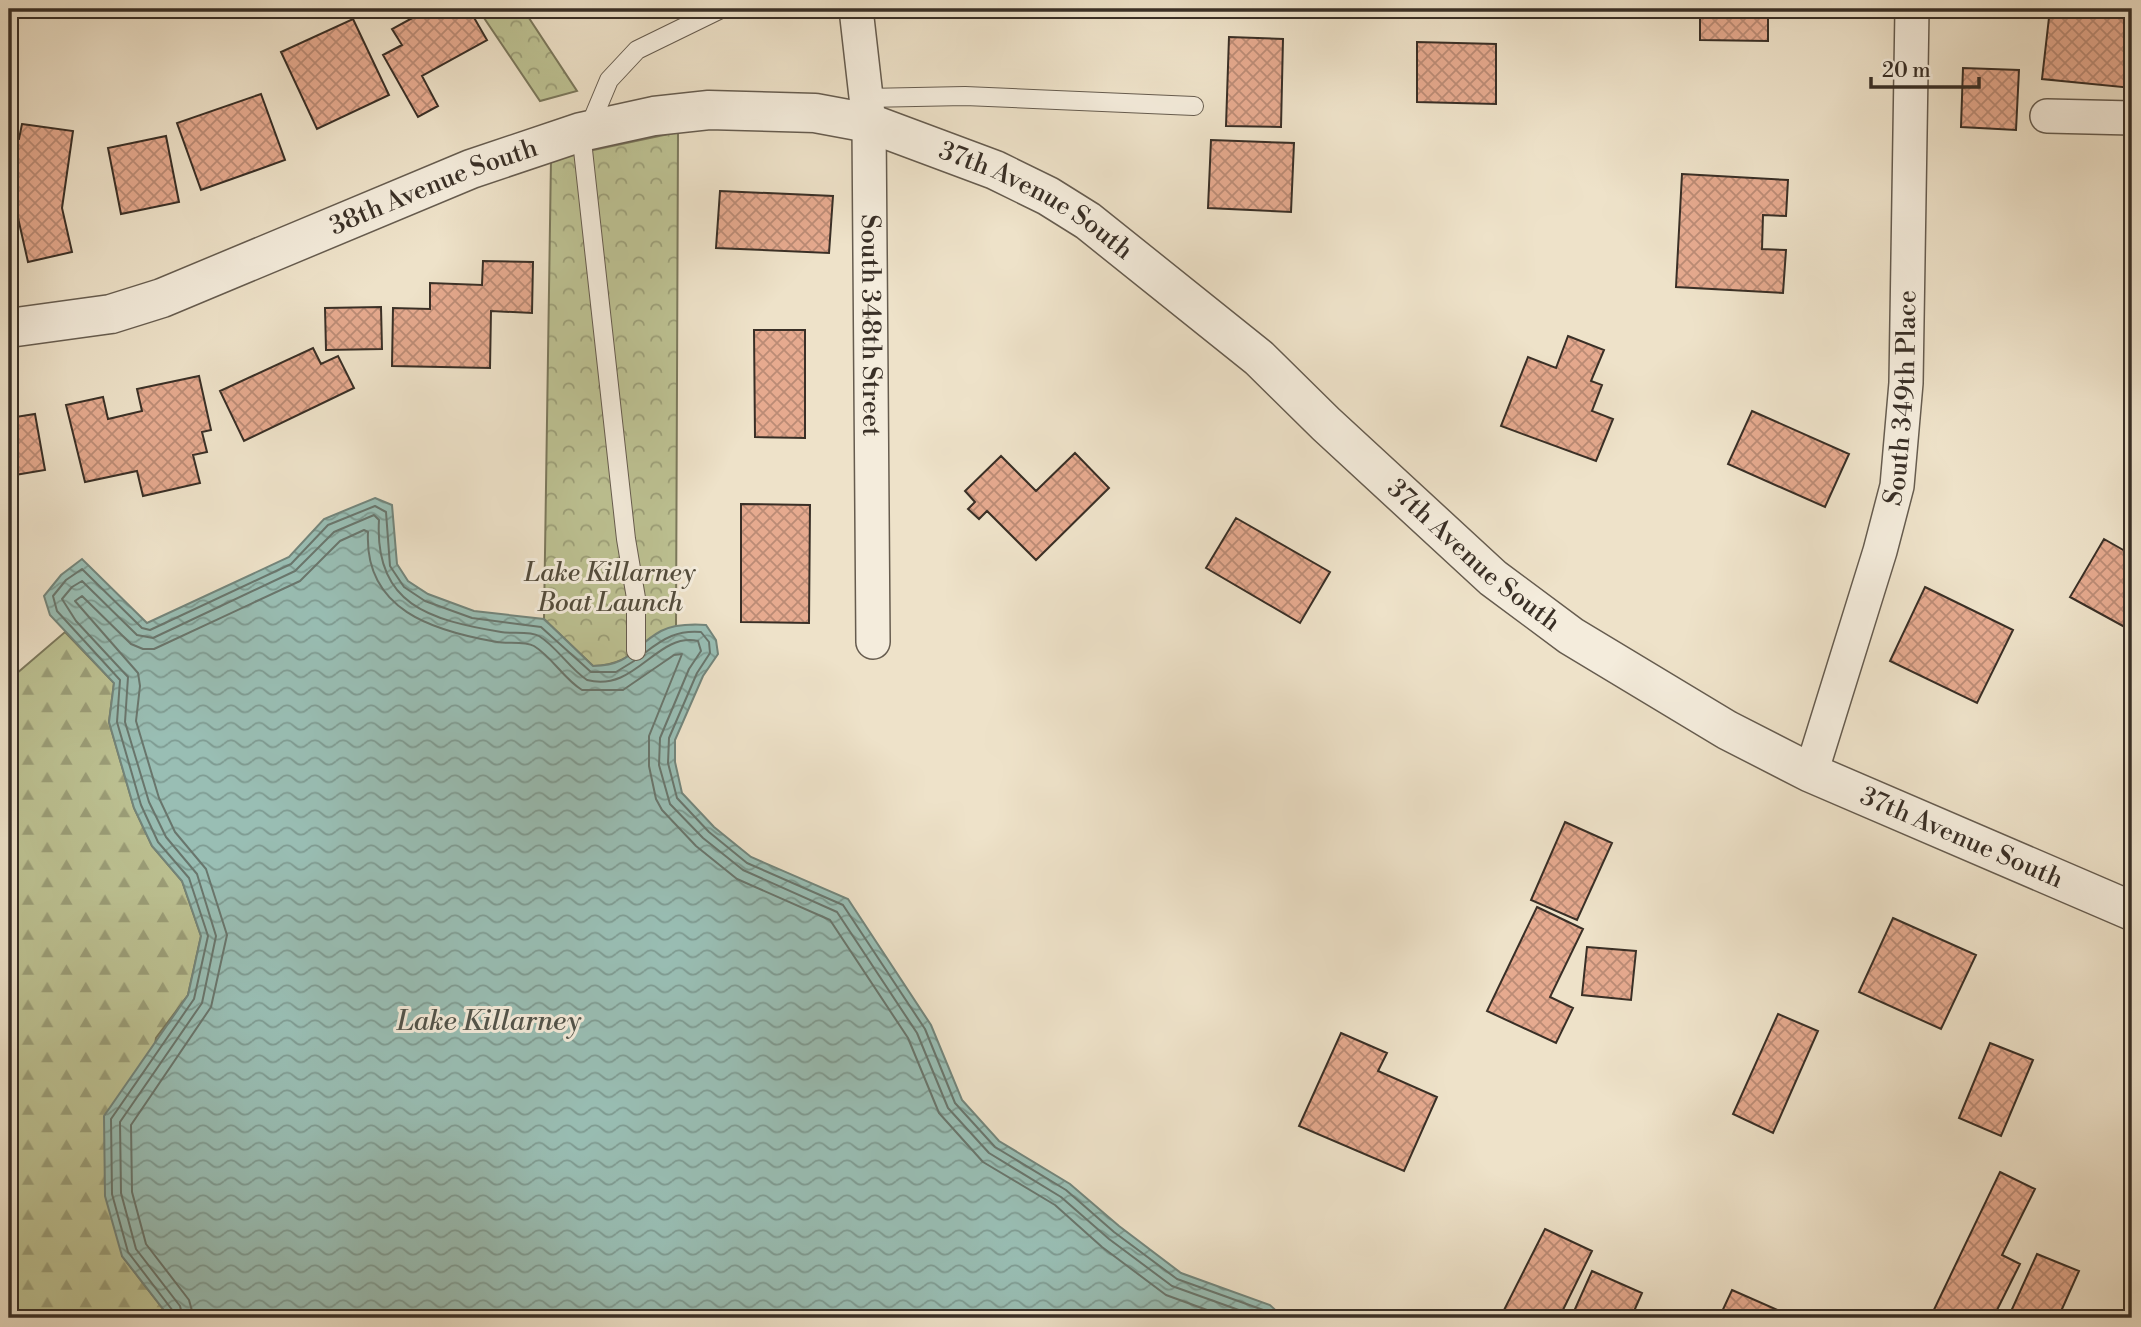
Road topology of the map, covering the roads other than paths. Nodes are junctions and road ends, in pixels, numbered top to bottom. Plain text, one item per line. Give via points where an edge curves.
1 (721, 9) edge
2 (856, 9) edge
3 (1912, 9) edge
4 (1194, 106) dead end
5 (867, 110) junction
6 (2047, 116) dead end
7 (2132, 118) edge
8 (585, 131) junction
9 (9, 328) edge
10 (873, 642) dead end
11 (636, 651) dead end
12 (1811, 773) junction
13 (2132, 911) edge

1 - 8 lane via 637,50 609,80
2 - 5 street, South 348th Street
3 - 12 street, South 349th Place via 1906,383 1896,486
4 - 5 lane via 965,96
5 - 8 street, 38th Avenue South via 709,110
5 - 10 street, South 348th Street
5 - 12 street, 37th Avenue South via 1048,196 1088,221 1259,358 1493,578 1571,636 1727,730
6 - 7 street
8 - 9 street, 38th Avenue South via 471,169 162,298 111,314
8 - 11 lane via 636,598
12 - 13 street, 37th Avenue South

